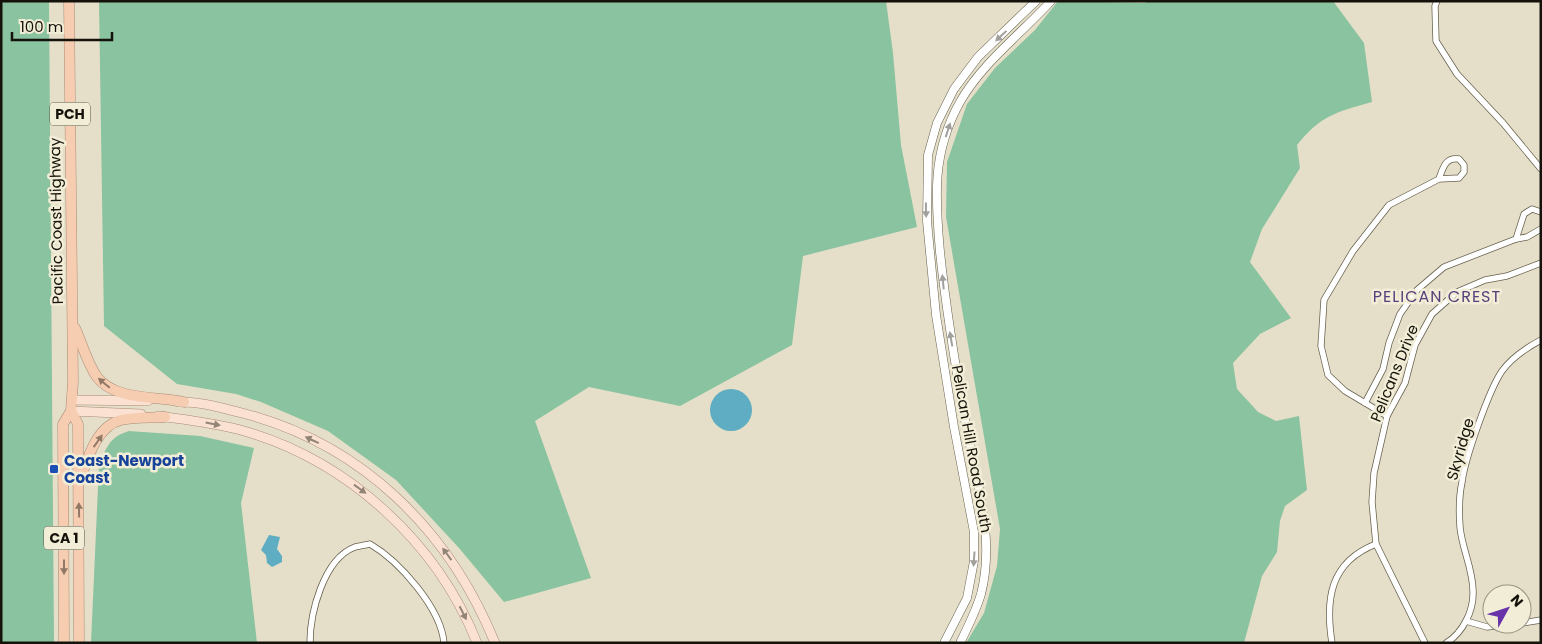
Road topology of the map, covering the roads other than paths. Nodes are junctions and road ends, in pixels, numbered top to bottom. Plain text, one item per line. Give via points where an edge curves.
1 (69, 1) edge
2 (1036, 1) edge
3 (1051, 1) edge
4 (1437, 1) edge
5 (1541, 169) edge
6 (926, 177) junction
7 (936, 177) junction
8 (1439, 179) junction
9 (1541, 212) edge
10 (1541, 229) edge
11 (1516, 239) junction
12 (941, 254) junction
13 (930, 255) junction
14 (1541, 263) edge
15 (73, 322) junction
16 (1541, 340) edge
17 (184, 402) junction
18 (1365, 403) junction
19 (71, 406) junction
20 (1387, 416) junction
21 (164, 417) junction
22 (78, 485) junction
23 (1376, 544) junction
24 (1466, 621) junction
25 (1482, 626) edge
26 (64, 643) edge
27 (79, 643) edge
28 (310, 643) edge
29 (444, 643) edge
30 (477, 643) edge
31 (495, 643) edge
32 (944, 643) edge
33 (960, 643) edge
34 (1332, 643) edge
35 (1425, 643) edge
36 (1446, 643) edge

1 - 15 highway, Pacific Coast Highway / PCH
2 -> 6 street, Pelican Hill Road South via 978,57 954,89 937,123
7 -> 3 street, Pelican Hill Road South via 951,122 969,88
4 - 5 street via 1436,41 1457,74
6 - 7 street
6 -> 13 street, Pelican Hill Road South
7 - 12 street, Pelican Hill Road South
8 - 8 street via 1459,178 1464,172 1464,165 1459,159 1452,158 1446,162
8 - 18 street via 1389,205 1352,251 1324,300 1320,346 1328,375
9 - 11 street via 1532,209 1524,214
10 - 11 street
11 - 18 street via 1444,268 1417,290 1400,314 1383,369
12 - 13 street
33 -> 12 street, Pelican Hill Road South via 981,594 986,554 985,519 966,429
13 -> 32 street, Pelican Hill Road South via 936,315 974,532 974,561 967,598
14 - 20 street, Pelicans Drive via 1457,292 1432,314 1415,345 1404,383
17 -> 15 highway via 129,394 107,387 93,371
15 - 19 highway, Pacific Coast Highway / PCH
16 - 24 street, Skyridge via 1523,350 1502,371 1483,413 1462,482 1460,529 1474,592
17 - 19 main road
31 -> 17 main road via 476,599 441,546 402,502 367,472 324,446 279,425 222,408
18 - 20 street
19 - 21 main road
19 - 22 highway, Pacific Coast Highway / CA 1 via 78,424
19 -> 26 highway, Pacific Coast Highway / CA 1 via 63,424
20 - 23 street, Pelicans Drive via 1374,473 1372,502
22 -> 21 highway via 92,450 108,427 120,420
21 -> 30 main road via 245,431 302,454 344,478 388,514 427,556 460,607
27 -> 22 highway, Pacific Coast Highway / CA 1
23 - 34 street via 1355,554 1334,583 1328,606
23 - 35 street, Pelicans Drive
24 - 25 street
24 - 36 street via 1454,638
28 - 29 street via 310,622 326,579 338,559 353,548 370,544 386,553 428,602 443,632

